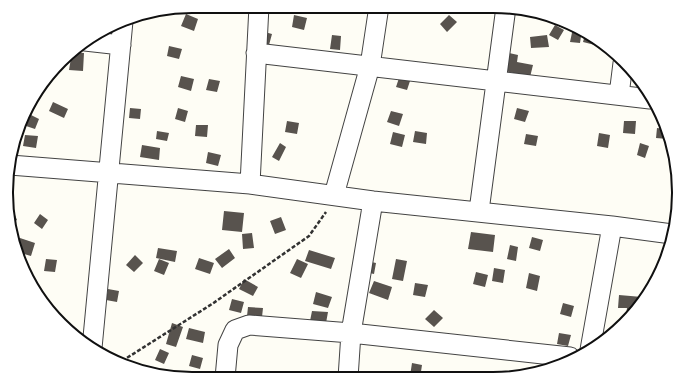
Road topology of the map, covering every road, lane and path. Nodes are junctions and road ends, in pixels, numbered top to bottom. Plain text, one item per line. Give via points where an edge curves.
1 (259, 13) edge
2 (378, 13) edge
3 (505, 13) edge
4 (122, 28) edge
5 (95, 42) edge
6 (121, 45) junction
7 (256, 53) junction
8 (370, 66) junction
9 (622, 69) edge
10 (495, 80) junction
11 (619, 95) junction
12 (645, 98) edge
13 (15, 164) edge
14 (109, 173) junction
15 (250, 184) junction
16 (334, 195) junction
17 (372, 201) junction
18 (479, 211) junction
19 (612, 226) junction
20 (668, 233) edge
21 (351, 333) junction
22 (93, 342) edge
23 (591, 342) edge
24 (563, 357) edge
25 (126, 359) edge
26 (226, 372) edge
27 (348, 372) edge

1 - 7 street
2 - 8 street
3 - 10 street
4 - 6 street
5 - 6 street
6 - 14 street
7 - 8 street
7 - 15 street
8 - 10 street
8 - 16 street
9 - 11 street
10 - 11 street
10 - 18 street
11 - 12 street
13 - 14 street
14 - 15 street
14 - 22 street
15 - 16 street
16 - 17 street
16 - 25 path via 326,214 310,236 212,304
17 - 18 street
17 - 21 street
18 - 19 street
19 - 20 street
19 - 23 street
21 - 24 street
21 - 26 street via 249,325 235,330 228,345
21 - 27 street

